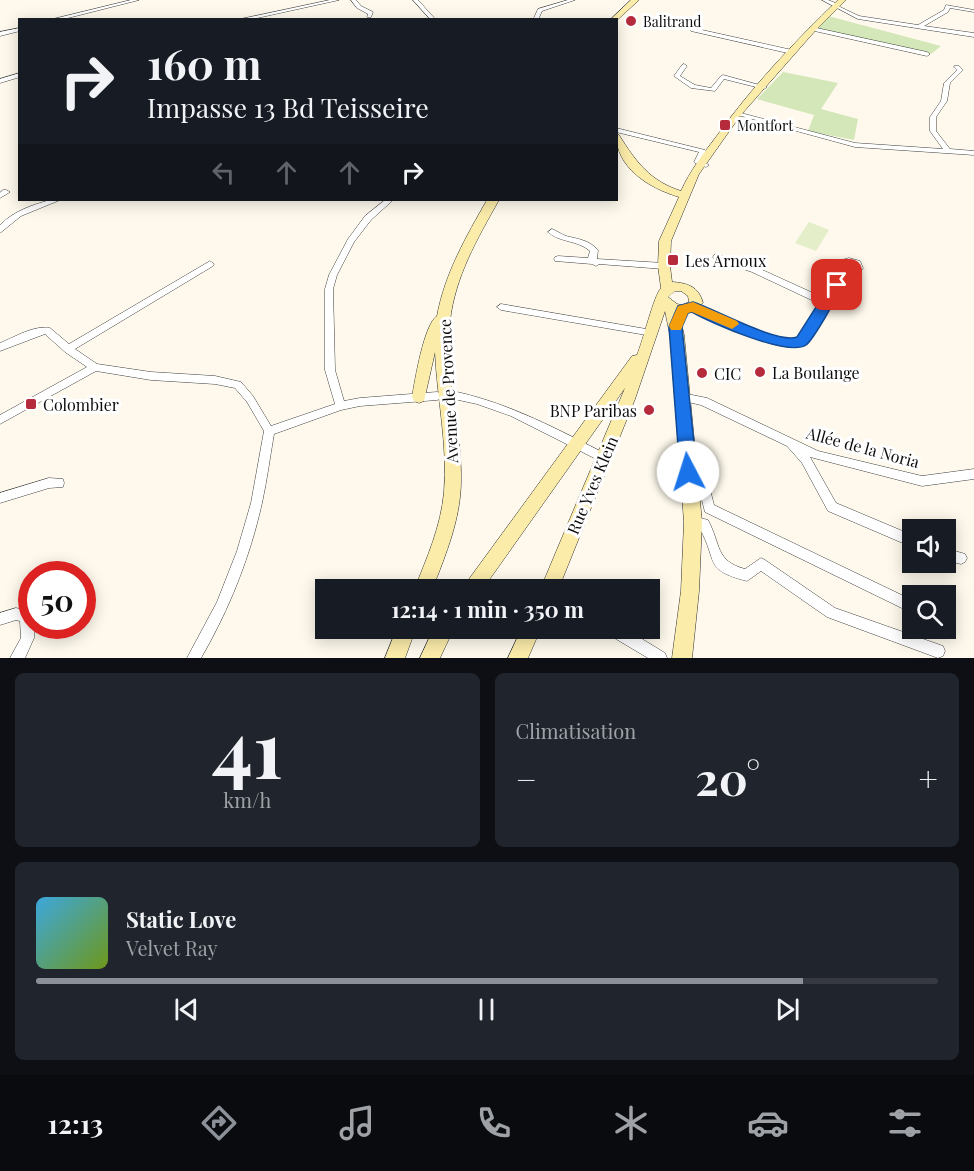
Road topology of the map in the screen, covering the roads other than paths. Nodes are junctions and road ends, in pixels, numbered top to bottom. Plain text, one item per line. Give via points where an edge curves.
1 (137, 0) edge
2 (337, 0) edge
3 (352, 0) edge
4 (416, 0) edge
5 (573, 0) edge
6 (635, 0) edge
7 (824, 0) edge
8 (838, 4) edge
9 (974, 11) edge
10 (369, 16) dead end
11 (60, 18) edge
12 (248, 18) edge
13 (432, 18) edge
14 (536, 18) edge
15 (615, 18) edge
16 (920, 26) junction
17 (812, 29) junction
18 (18, 30) edge
19 (693, 30) dead end
20 (0, 34) edge
21 (974, 35) edge
22 (792, 52) junction
23 (927, 54) dead end
24 (684, 66) dead end
25 (957, 67) dead end
26 (18, 76) edge
27 (677, 76) junction
28 (0, 81) edge
29 (671, 82) dead end
30 (764, 87) junction
31 (737, 114) junction
32 (618, 130) edge
33 (618, 141) edge
34 (949, 152) junction
35 (974, 153) edge
36 (703, 168) junction
37 (686, 193) junction
38 (53, 201) edge
39 (388, 201) edge
40 (492, 201) edge
41 (0, 230) edge
42 (552, 232) dead end
43 (671, 243) junction
44 (717, 257) dead end
45 (558, 259) dead end
46 (596, 263) junction
47 (210, 264) dead end
48 (664, 266) junction
49 (847, 268) dead end
50 (684, 287) junction
51 (675, 302) junction
52 (826, 303) junction
53 (445, 304) junction
54 (501, 307) dead end
55 (650, 339) junction
56 (0, 347) edge
57 (678, 348) junction
58 (68, 349) junction
59 (95, 367) junction
60 (627, 382) junction
61 (437, 396) dead end
62 (457, 396) dead end
63 (419, 397) junction
64 (682, 397) junction
65 (340, 406) junction
66 (0, 420) edge
67 (269, 431) junction
68 (575, 443) junction
69 (789, 443) junction
70 (604, 458) junction
71 (688, 472) junction
72 (974, 474) edge
73 (59, 483) dead end
74 (0, 498) edge
75 (693, 522) junction
76 (902, 537) edge
77 (956, 557) edge
78 (961, 558) dead end
79 (427, 579) edge
80 (478, 579) edge
81 (554, 579) edge
82 (902, 602) edge
83 (0, 620) edge
84 (403, 639) edge
85 (439, 639) edge
86 (527, 639) edge
87 (629, 639) edge
88 (938, 651) dead end
89 (17, 658) edge
90 (194, 658) edge
91 (395, 658) edge
92 (430, 658) edge
93 (518, 658) edge
94 (660, 658) edge
95 (682, 658) edge

1 - 11 street
2 - 12 street
3 - 10 street via 371,13
4 - 13 street
5 - 14 street via 540,10
6 - 15 main road
7 - 8 street
8 - 16 street via 858,17
8 - 17 main road
9 - 16 street via 948,6
16 - 21 street
17 - 22 main road
17 - 23 street
18 - 20 street
19 - 22 street
22 - 30 main road
24 - 27 street
25 - 34 street via 960,70 947,83 944,101 933,117 933,131
26 - 28 street
27 - 29 street
27 - 30 street via 693,87 707,90 713,90 723,77
30 - 31 main road
31 - 34 street via 855,145
31 - 36 main road
32 - 36 street via 703,151 697,162
33 - 37 main road via 642,176
34 - 35 street
36 - 37 main road
36 - 43 main road
37 - 43 main road
37 - 48 main road via 665,241
38 - 41 street via 18,214
39 - 65 street via 368,218 351,241 329,289 330,370
40 - 53 main road, Avenue de Provence via 460,258
42 - 46 street via 590,245
43 - 50 main road via 671,271
44 - 52 street
45 - 46 street
46 - 48 street
47 - 58 street
48 - 51 main road
49 - 52 street
50 - 51 main road
50 - 51 main road via 694,294 696,303
51 - 52 street via 794,344 802,341
51 - 55 main road via 658,314
51 - 57 main road
53 - 63 main road via 429,348
53 - 79 main road, Avenue de Provence via 443,342 453,480 442,540
54 - 55 street
55 - 57 main road via 660,336
55 - 60 main road
56 - 58 street via 47,330
57 - 64 main road
58 - 59 street
59 - 66 street
59 - 67 street via 238,385
60 - 68 main road
60 - 70 main road, Rue Yves Klein
61 - 63 street
62 - 68 street via 506,408
63 - 65 street
64 - 69 street, Allée de la Noria via 703,401
64 - 71 main road
65 - 67 street
67 - 90 street via 254,513 236,568 210,631
68 - 70 street
68 - 80 main road
69 - 72 street, Allée de la Noria via 816,455 922,481
69 - 76 street via 806,460 832,507
70 - 81 main road, Rue Yves Klein
71 - 75 main road
71 - 82 street via 702,478 709,508
73 - 74 street
75 - 88 street via 704,524 714,556 737,573 747,575 761,564 831,613
75 - 95 main road
77 - 78 street
83 - 89 street via 25,615 26,646
84 - 91 main road
85 - 92 main road
86 - 93 main road
87 - 94 street

